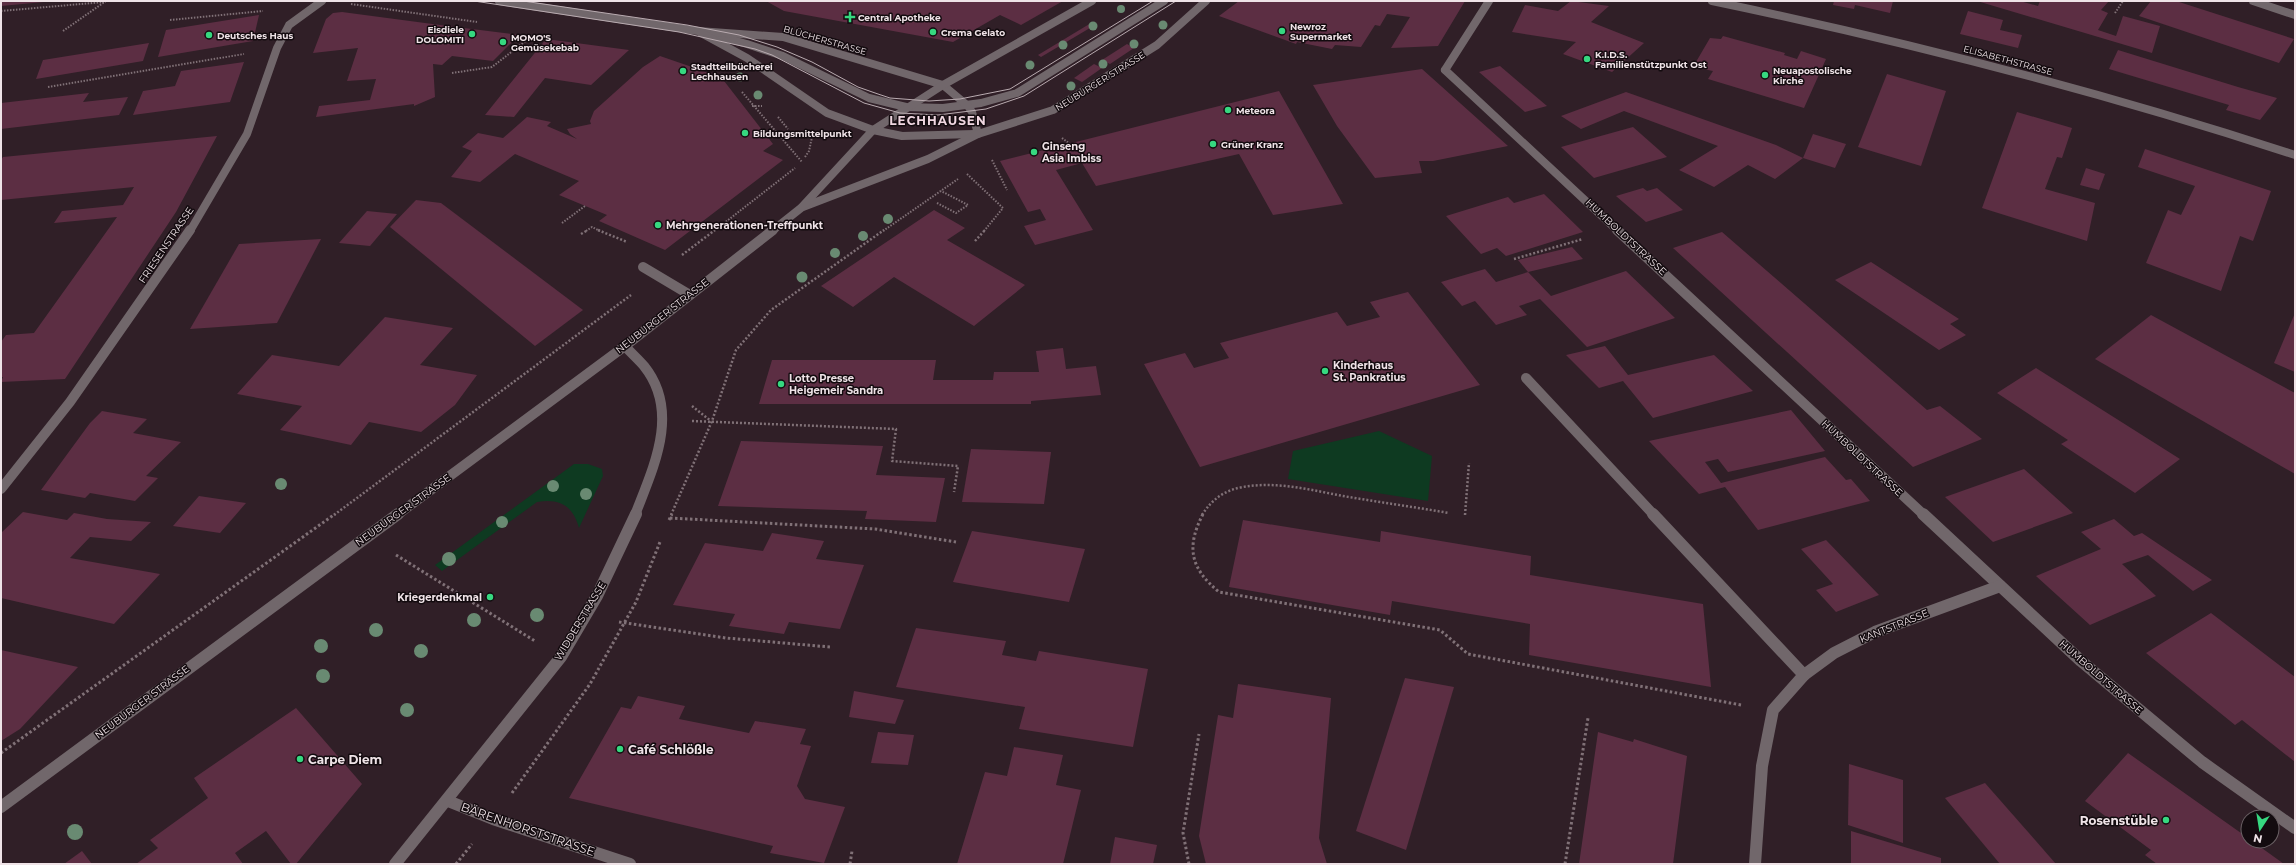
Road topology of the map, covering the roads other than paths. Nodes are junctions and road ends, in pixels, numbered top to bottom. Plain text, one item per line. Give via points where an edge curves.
1 (499, 1) edge
2 (1092, 1) edge
3 (1164, 1) edge
4 (1206, 1) edge
5 (1490, 1) edge
6 (1712, 1) edge
7 (2253, 1) edge
8 (318, 3) edge
9 (2295, 15) edge
10 (698, 31) junction
11 (943, 85) junction
12 (968, 106) junction
13 (908, 107) junction
14 (873, 130) junction
15 (978, 134) junction
16 (2295, 155) edge
17 (801, 208) junction
18 (643, 267) dead end
19 (690, 294) junction
20 (625, 346) junction
21 (1526, 378) dead end
22 (1, 489) edge
23 (2000, 586) junction
24 (1804, 675) junction
25 (448, 801) junction
26 (1, 807) edge
27 (2295, 828) edge
28 (396, 864) edge
29 (630, 864) edge
30 (1755, 864) edge

1 - 10 street, BLÜCHERSTRASSE
2 - 11 street, NEUBURGER STRASSE
3 - 12 street via 1017,92 993,101
4 - 15 street, NEUBURGER STRASSE via 1157,45 1053,110
5 - 23 street, HUMBOLDTSTRASSE via 1445,70
6 - 16 street, ELISABETHSTRASSE via 2013,71
7 - 9 street
8 - 22 street, FRIESENSTRASSE via 289,25 277,48 247,134 193,226 70,402
10 - 11 street, BLÜCHERSTRASSE via 783,37
10 - 13 street via 735,39 775,52 870,99
10 - 14 street, BLÜCHERSTRASSE via 747,58 827,113
11 - 12 street
11 - 13 street, NEUBURGER STRASSE
12 - 13 street via 935,109
12 - 15 street
13 - 14 street, NEUBURGER STRASSE
14 - 15 street, NEUBURGER STRASSE via 902,136
14 - 17 street, NEUBURGER STRASSE
15 - 17 street, NEUBURGER STRASSE via 928,159
17 - 19 street, NEUBURGER STRASSE
18 - 19 street
19 - 20 street, NEUBURGER STRASSE
20 - 25 street, WIDDERSTRASSE via 645,367 657,390 664,422 657,456 633,521 597,596 560,657
20 - 26 street, NEUBURGER STRASSE
21 - 24 street
23 - 24 street, KANTSTRASSE via 1875,632 1834,653
23 - 27 street, HUMBOLDTSTRASSE via 2081,661 2196,756
24 - 30 street, KANTSTRASSE via 1773,710 1762,766
25 - 28 street, WIDDERSTRASSE
25 - 29 street, BÄRENHORSTSTRASSE via 493,819

